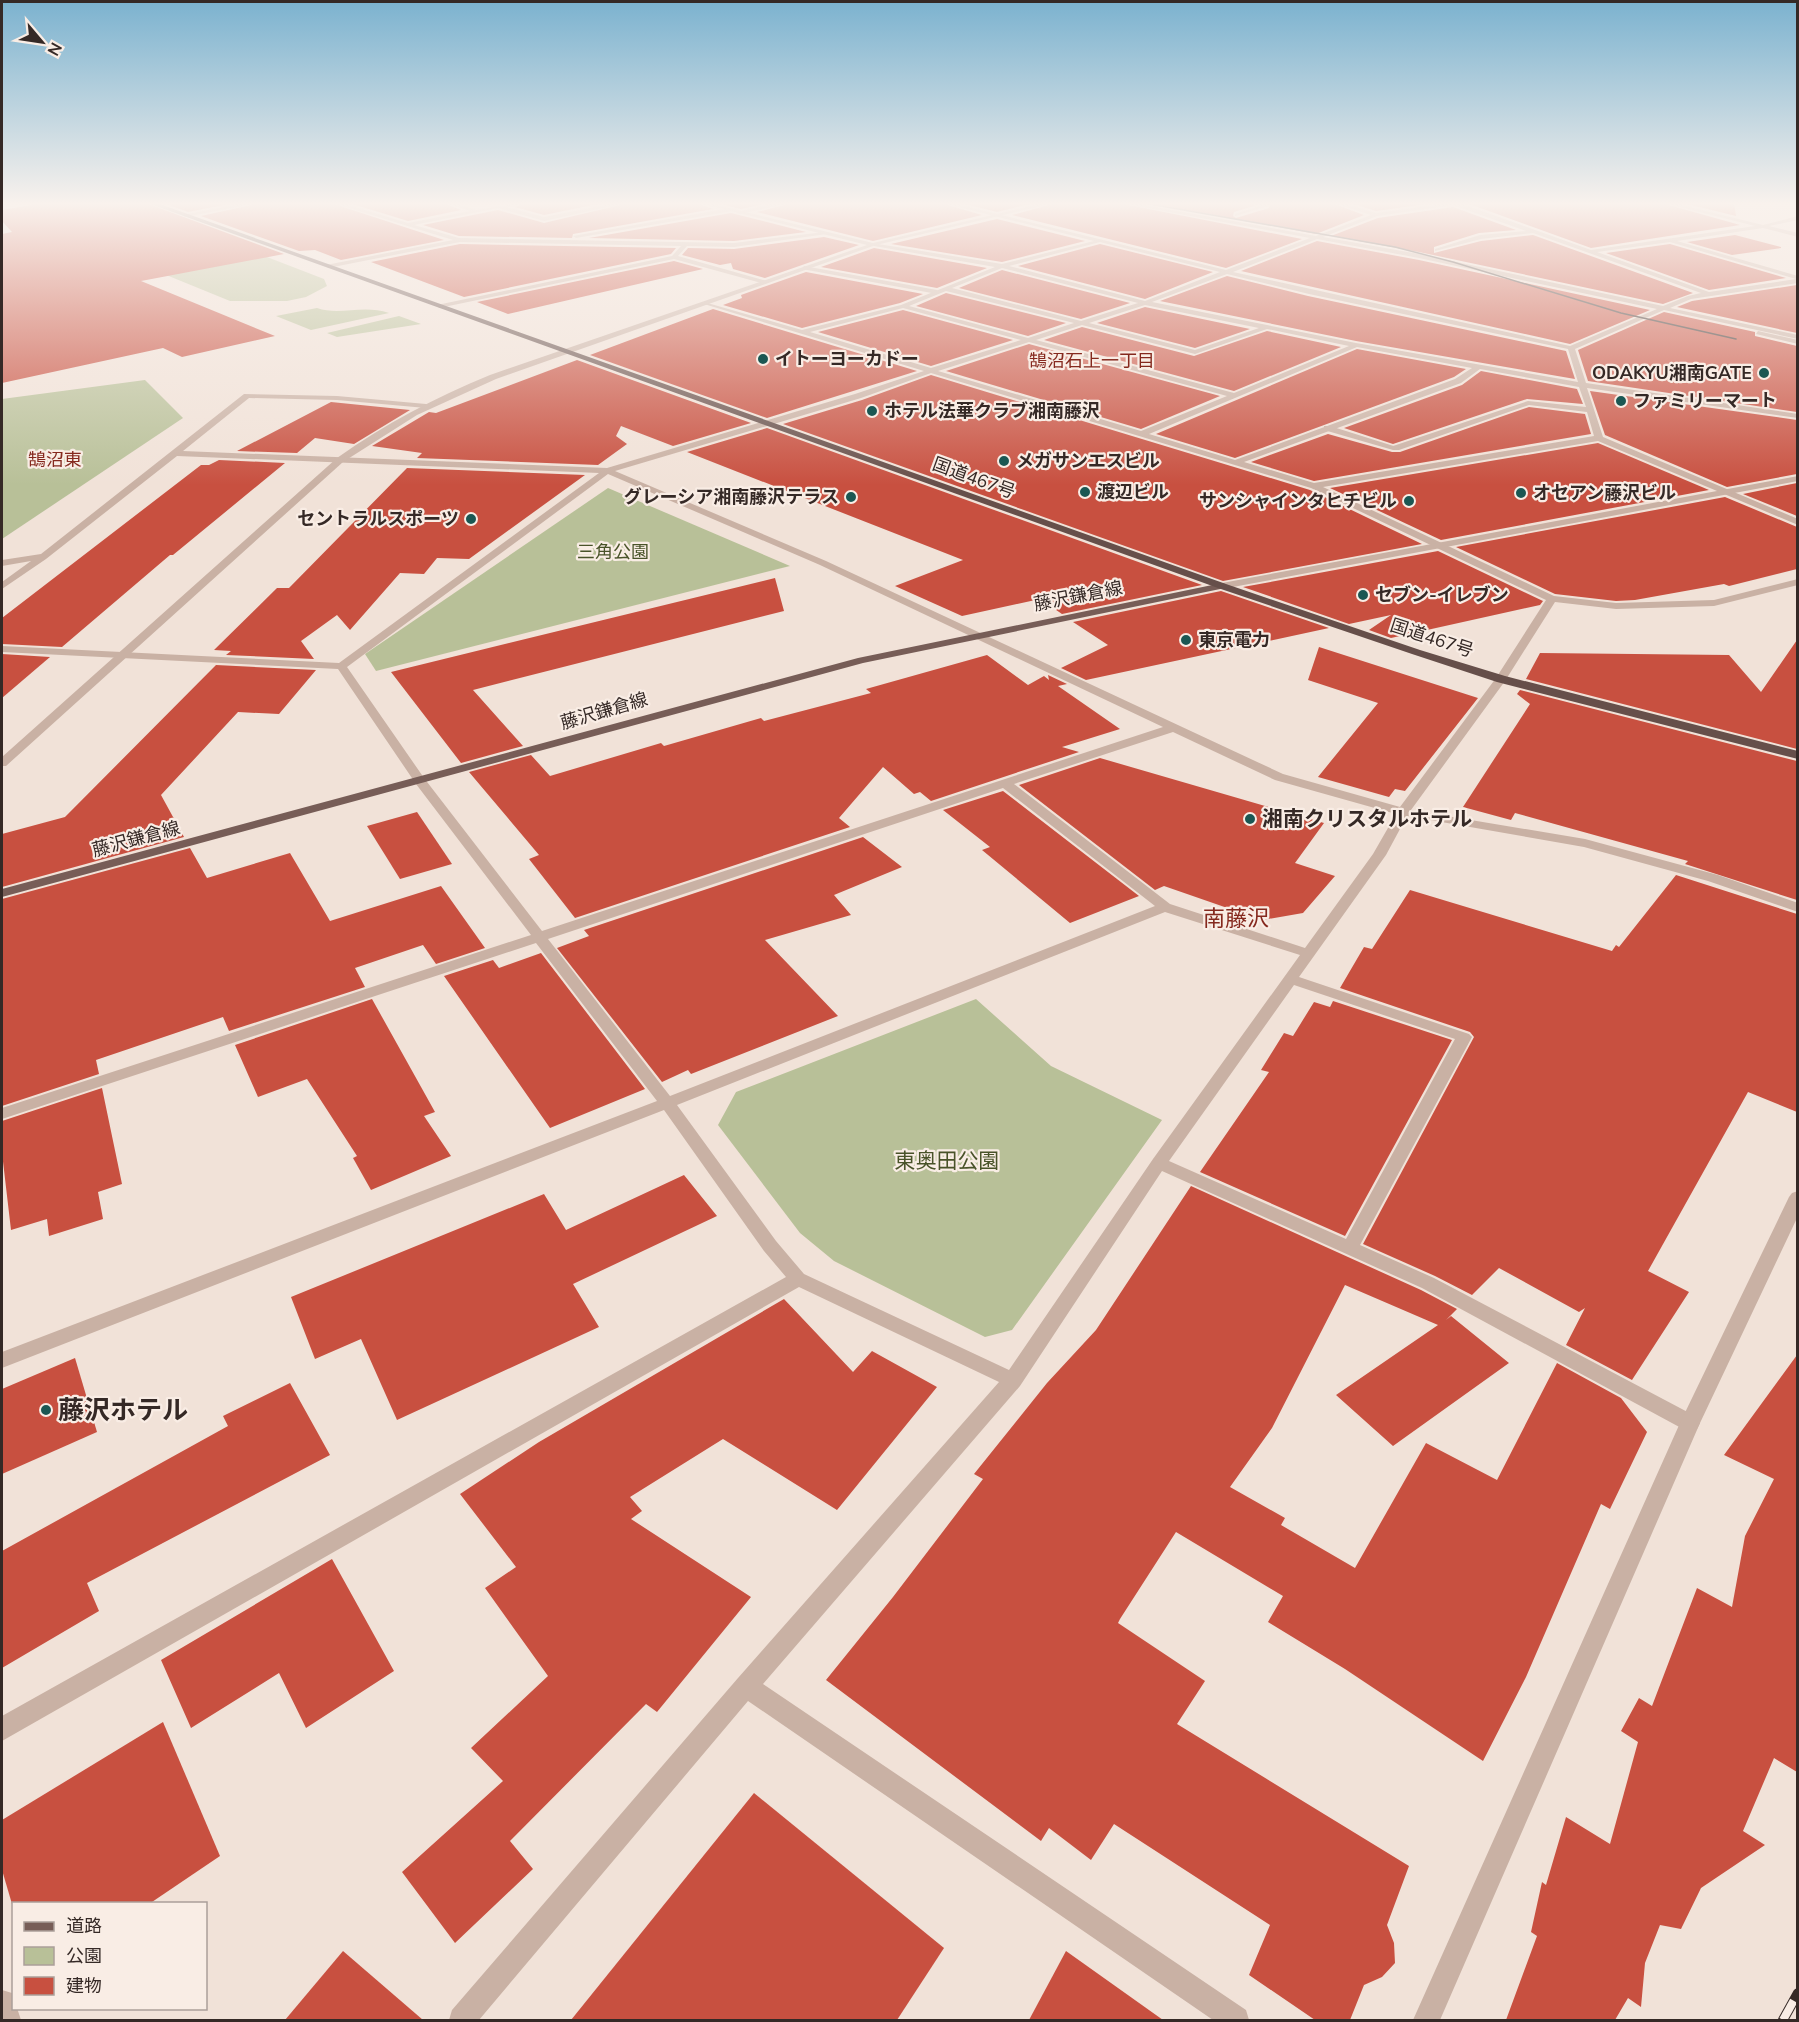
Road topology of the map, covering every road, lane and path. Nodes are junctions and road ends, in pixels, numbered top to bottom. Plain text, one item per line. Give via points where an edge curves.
1 (412, 296) edge
2 (485, 296) edge
3 (725, 296) edge
4 (926, 296) edge
5 (977, 296) edge
6 (1119, 296) edge
7 (1162, 296) edge
8 (1332, 296) edge
9 (1608, 296) edge
10 (1699, 296) edge
11 (1669, 299) dead end
12 (1678, 301) junction
13 (706, 303) junction
14 (1145, 303) junction
15 (1690, 304) dead end
16 (439, 306) junction
17 (903, 306) junction
18 (1663, 308) junction
19 (1084, 323) junction
20 (1267, 327) junction
21 (802, 333) junction
22 (1758, 333) dead end
23 (1797, 337) edge
24 (1029, 340) junction
25 (1797, 342) edge
26 (1356, 345) junction
27 (1571, 348) junction
28 (568, 351) junction
29 (1478, 367) junction
30 (930, 371) junction
31 (1582, 384) junction
32 (1237, 396) junction
33 (426, 406) junction
34 (1590, 410) junction
35 (1797, 416) edge
36 (769, 423) junction
37 (1328, 428) junction
38 (1142, 434) junction
39 (1599, 438) junction
40 (174, 453) junction
41 (340, 460) junction
42 (1237, 462) junction
43 (607, 471) junction
44 (1797, 478) edge
45 (1314, 486) junction
46 (1723, 492) junction
47 (1797, 522) edge
48 (1439, 545) junction
49 (43, 557) junction
50 (2, 562) edge
51 (1797, 582) edge
52 (2, 586) edge
53 (1222, 586) junction
54 (1552, 599) junction
55 (976, 635) junction
56 (2, 649) edge
57 (123, 656) junction
58 (340, 666) junction
59 (1501, 678) junction
60 (1172, 728) junction
61 (1797, 755) edge
62 (2, 763) edge
63 (420, 781) junction
64 (1006, 784) junction
65 (1403, 812) junction
66 (2, 894) edge
67 (1166, 907) junction
68 (1797, 908) edge
69 (539, 937) junction
70 (1307, 953) junction
71 (1290, 979) junction
72 (668, 1103) junction
73 (2, 1113) edge
74 (1159, 1163) junction
75 (1797, 1197) edge
76 (1350, 1248) junction
77 (798, 1279) junction
78 (2, 1360) edge
79 (1013, 1380) junction
80 (1690, 1423) junction
81 (746, 1686) junction
82 (2, 1730) edge
83 (2, 2003) edge
84 (8, 2020) edge
85 (462, 2020) edge
86 (1236, 2020) edge
87 (1426, 2020) edge

1 - 16 highway, 国道467号
2 - 16 street
3 - 13 street
4 - 17 street
5 - 19 street
6 - 14 street
7 - 14 street
8 - 27 street
9 - 18 street
10 - 12 street
11 - 12 street
12 - 15 street
12 - 18 street
13 - 21 street
13 - 28 street
14 - 19 street
14 - 20 street
16 - 28 highway, 国道467号
17 - 21 street
17 - 24 street
18 - 23 street
18 - 27 street
19 - 20 street via 1196,352
19 - 24 street
20 - 26 street
21 - 30 street
22 - 25 street
24 - 30 street
24 - 32 street
26 - 29 street
26 - 32 street
27 - 31 street
28 - 33 street via 461,389
28 - 36 highway, 国道467号
29 - 31 street
29 - 37 street via 1458,381
30 - 36 street
30 - 38 street
31 - 34 street
31 - 35 street
32 - 38 street
33 - 40 street via 337,398 247,396
33 - 41 street
34 - 37 street via 1528,403 1396,448
34 - 39 street
36 - 43 street
36 - 53 highway, 国道467号
37 - 42 street
38 - 42 street
39 - 45 street
39 - 46 street
40 - 41 street
40 - 49 street
41 - 43 street
41 - 57 street
42 - 45 street
43 - 55 street via 823,563
43 - 58 street
44 - 46 street
45 - 48 street
46 - 47 street
46 - 48 street
48 - 53 street
48 - 54 street
49 - 50 street
49 - 52 street
51 - 54 street via 1714,603 1616,606
53 - 55 main road, 藤沢鎌倉線
53 - 59 highway, 国道467号
54 - 59 street
55 - 60 street
55 - 63 main road, 藤沢鎌倉線 via 862,660
56 - 57 street
57 - 58 street
57 - 62 street
58 - 63 street
59 - 61 highway, 国道467号
59 - 65 street
60 - 64 street
60 - 65 street via 1278,777
63 - 66 main road, 藤沢鎌倉線
63 - 69 street
64 - 67 street
64 - 69 street
65 - 68 street via 1585,843 1713,878
65 - 70 street via 1379,855
67 - 70 street
67 - 72 street
69 - 72 street
69 - 73 street
70 - 71 street
71 - 74 street
71 - 76 street via 1464,1036
72 - 77 street
72 - 78 street
74 - 76 street
74 - 79 street
75 - 80 street
76 - 80 street via 1428,1283
77 - 79 street
77 - 82 street
79 - 81 street
80 - 87 street
81 - 85 street
81 - 86 street
83 - 84 street

